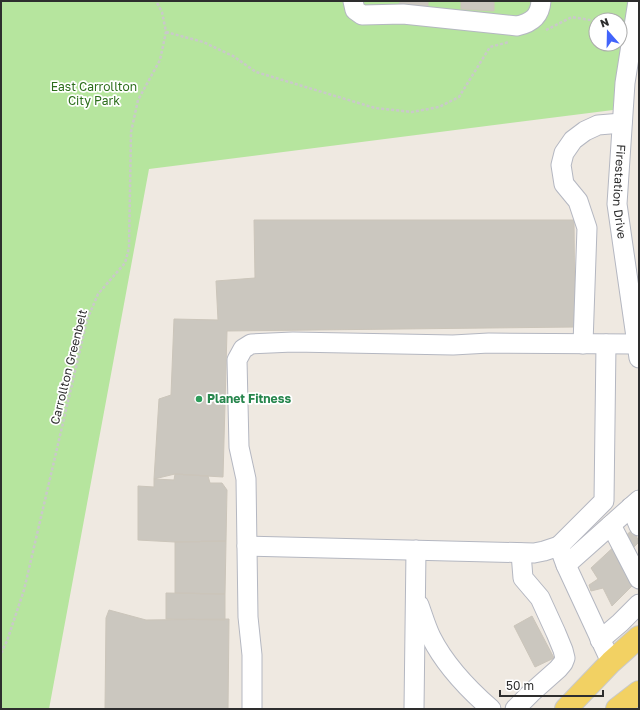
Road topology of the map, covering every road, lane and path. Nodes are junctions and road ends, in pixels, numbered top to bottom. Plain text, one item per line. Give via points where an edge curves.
1 (156, 1) edge
2 (353, 1) edge
3 (541, 1) edge
4 (638, 1) edge
5 (588, 20) edge
6 (544, 31) dead end
7 (166, 32) junction
8 (511, 42) dead end
9 (631, 99) edge
10 (622, 123) junction
11 (583, 344) junction
12 (606, 344) junction
13 (638, 351) edge
14 (625, 512) edge
15 (639, 526) edge
16 (246, 546) junction
17 (559, 546) junction
18 (639, 549) edge
19 (416, 550) junction
20 (521, 553) junction
21 (566, 565) junction
22 (639, 579) edge
23 (416, 594) junction
24 (639, 604) edge
25 (639, 637) edge
26 (600, 640) junction
27 (1, 653) edge
28 (611, 662) junction
29 (639, 692) edge
30 (252, 709) edge
31 (414, 709) edge
32 (491, 709) edge
33 (515, 709) edge
34 (566, 709) edge
35 (617, 709) edge

1 - 7 path, Carrollton Greenbelt via 162,12
2 - 3 street via 355,10 362,15 403,14 517,26 527,24 535,17
4 - 9 street, Firestation Drive via 625,83
5 - 6 path via 572,17
7 - 8 path via 203,42 233,56 256,72 375,108 412,112 439,107 459,97 490,47
7 - 27 path, Carrollton Greenbelt via 160,60 138,100 131,132 129,248 125,263 98,294 87,320 24,590 8,641
9 - 10 street, Firestation Drive
10 - 11 street via 598,125 585,131 573,140 564,153 561,165 564,184 578,201 587,228
10 - 13 street, Firestation Drive via 617,204
11 - 12 street
11 - 16 street via 293,342 247,346 242,349 238,360 239,446 246,478
12 - 13 street
12 - 17 street via 604,501
14 - 15 street
14 - 18 street
14 - 21 street
14 - 22 street
16 - 19 street
16 - 30 street
17 - 20 street via 544,551
17 - 21 street
19 - 20 street
19 - 23 street
20 - 33 street via 523,578 540,598 565,658 558,669
21 - 26 street
23 - 31 street
23 - 32 street via 431,637 443,656
24 - 26 street
25 - 28 main road
26 - 28 street
28 - 34 main road
29 - 35 main road

